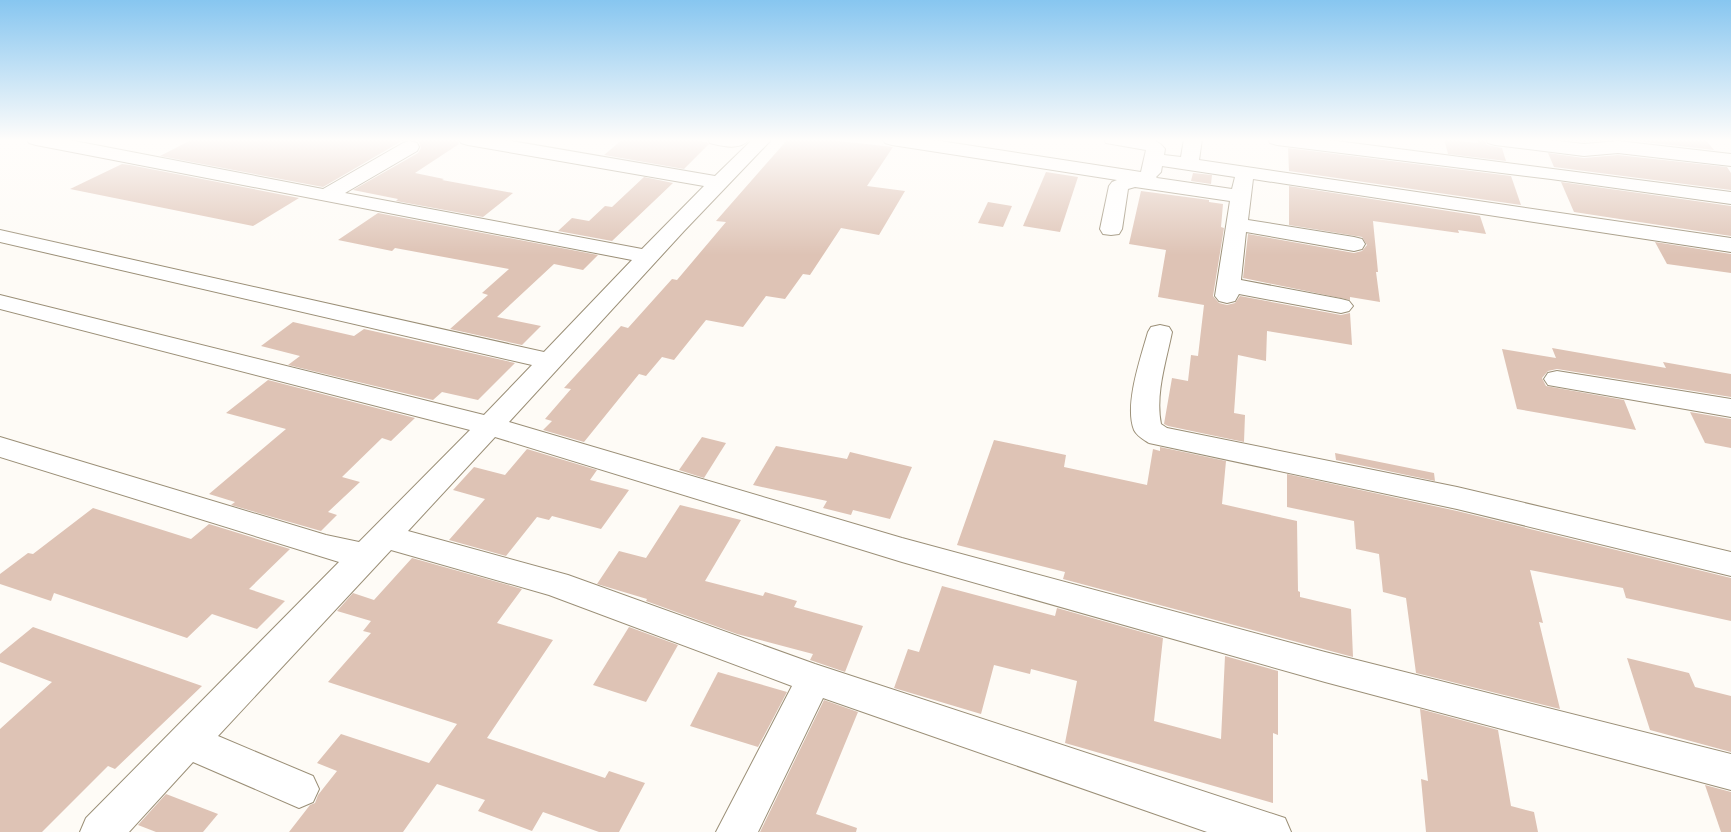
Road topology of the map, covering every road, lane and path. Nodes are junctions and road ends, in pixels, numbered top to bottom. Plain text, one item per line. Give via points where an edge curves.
1 (234, 178) edge
2 (357, 178) edge
3 (690, 178) edge
4 (725, 178) edge
5 (1129, 178) edge
6 (1149, 178) edge
7 (1243, 178) edge
8 (1283, 178) edge
9 (1586, 178) edge
10 (1148, 181) junction
11 (720, 183) junction
12 (326, 196) junction
13 (1240, 196) junction
14 (1731, 198) edge
15 (1236, 224) junction
16 (1111, 229) dead end
17 (0, 236) edge
18 (1354, 244) dead end
19 (1731, 245) edge
20 (650, 257) junction
21 (0, 302) edge
22 (1341, 306) dead end
23 (1160, 332) dead end
24 (550, 361) junction
25 (1557, 379) dead end
26 (1731, 408) edge
27 (490, 426) junction
28 (0, 447) edge
29 (374, 546) junction
30 (1731, 564) edge
31 (814, 678) junction
32 (186, 741) junction
33 (1731, 772) edge
34 (299, 789) dead end
35 (101, 832) edge
36 (737, 832) edge
37 (1270, 832) edge

1 - 12 street
2 - 12 street
3 - 11 street
4 - 11 street
5 - 10 street
6 - 10 street
7 - 13 street
8 - 19 street
9 - 14 street
10 - 13 street
10 - 16 street via 1133,181 1119,186
11 - 20 street
12 - 20 street
13 - 15 street
15 - 18 street
15 - 22 street via 1228,291
17 - 24 street
20 - 24 street
21 - 27 street
23 - 30 street via 1145,421 1148,429 1158,436 1457,498
24 - 27 street
25 - 26 street
27 - 29 street
27 - 33 street via 922,556 1325,667
28 - 29 street via 326,547
29 - 31 street via 556,584
29 - 32 street
31 - 36 street
31 - 37 street
32 - 34 street
32 - 35 street

